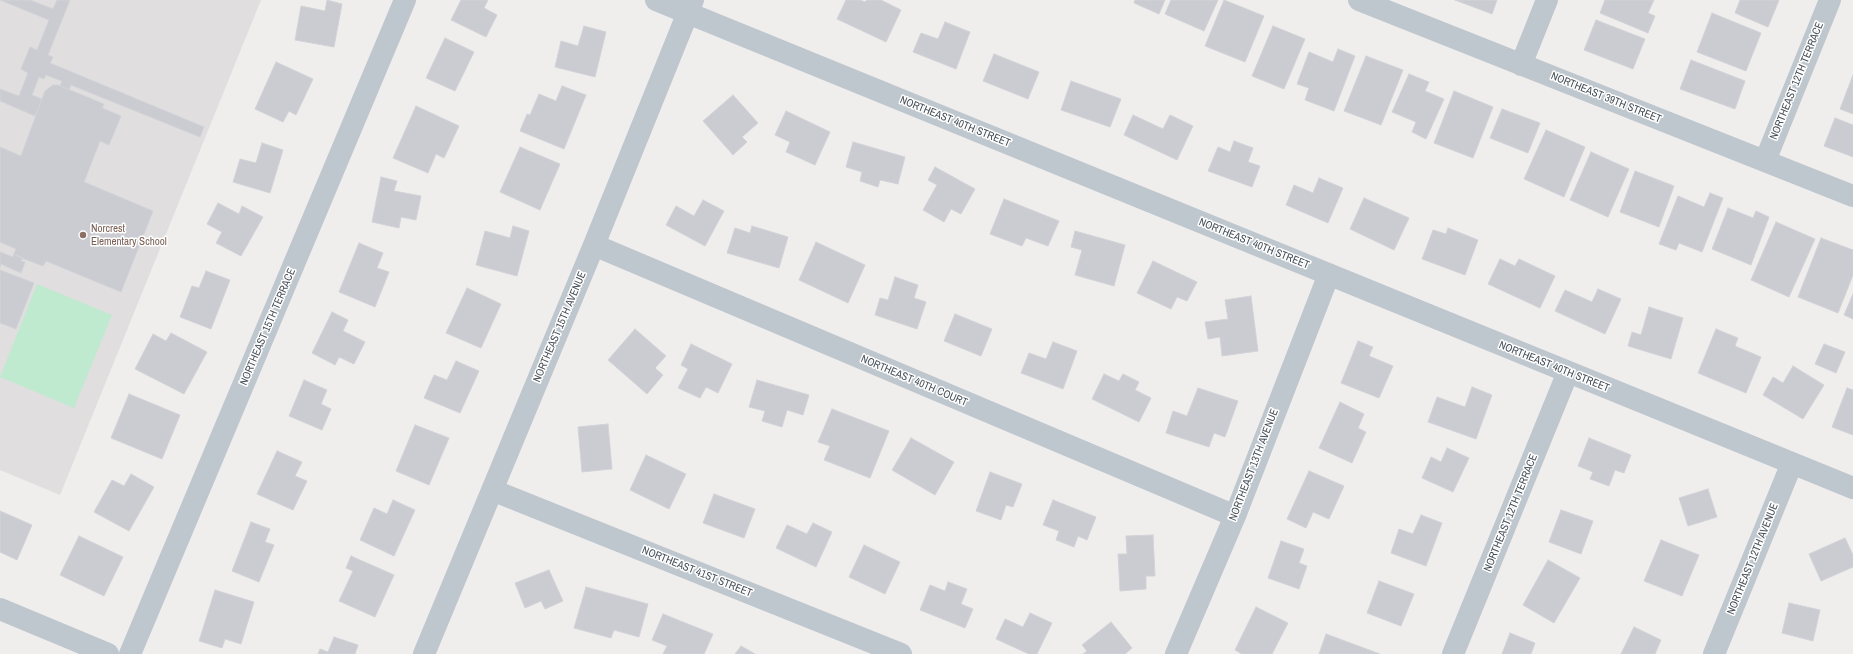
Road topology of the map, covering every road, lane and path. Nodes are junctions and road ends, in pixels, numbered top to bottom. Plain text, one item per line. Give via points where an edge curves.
1 (405, 0) edge
2 (656, 0) edge
3 (1359, 0) edge
4 (1547, 0) edge
5 (1830, 0) edge
6 (690, 6) edge
7 (1521, 65) junction
8 (1765, 161) junction
9 (1853, 196) edge
10 (594, 246) junction
11 (1329, 274) junction
12 (1568, 372) junction
13 (1792, 463) junction
14 (1853, 488) edge
15 (492, 490) junction
16 (1235, 516) junction
17 (0, 609) edge
18 (108, 654) edge
19 (130, 654) edge
20 (424, 654) edge
21 (901, 654) edge
22 (1176, 654) edge
23 (1453, 654) edge
24 (1714, 654) edge

1 - 19 street, NORTHEAST 15TH TERRACE
2 - 6 street, NORTHEAST 40TH STREET
3 - 7 street, NORTHEAST 39TH STREET
4 - 7 street
5 - 8 street, NORTHEAST 12TH TERRACE
6 - 10 street, NORTHEAST 15TH AVENUE
6 - 11 street, NORTHEAST 40TH STREET
7 - 8 street, NORTHEAST 39TH STREET
8 - 9 street, NORTHEAST 39TH STREET
10 - 15 street, NORTHEAST 15TH AVENUE
10 - 16 street, NORTHEAST 40TH COURT
11 - 12 street, NORTHEAST 40TH STREET
11 - 16 street, NORTHEAST 13TH AVENUE
12 - 13 street, NORTHEAST 40TH STREET
12 - 23 street, NORTHEAST 12TH TERRACE
13 - 14 street, NORTHEAST 40TH STREET
13 - 24 street, NORTHEAST 12TH AVENUE
15 - 20 street, NORTHEAST 15TH AVENUE
15 - 21 street, NORTHEAST 41ST STREET
16 - 22 street, NORTHEAST 13TH AVENUE
17 - 18 street

